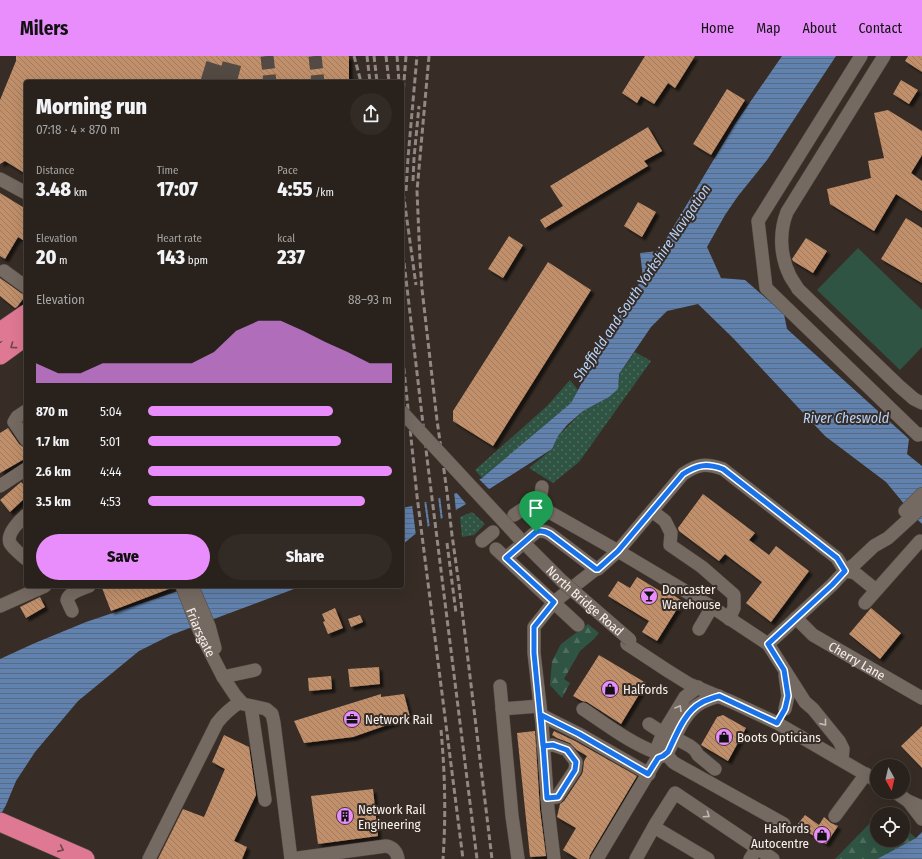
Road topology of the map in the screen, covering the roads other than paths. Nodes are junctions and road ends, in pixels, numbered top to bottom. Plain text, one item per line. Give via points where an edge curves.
1 (861, 56) edge
2 (884, 56) edge
3 (0, 180) edge
4 (24, 192) edge
5 (4, 271) dead end
6 (24, 286) edge
7 (24, 326) edge
8 (0, 332) edge
9 (0, 355) edge
10 (922, 403) edge
11 (24, 412) edge
12 (404, 414) edge
13 (404, 421) edge
14 (922, 434) edge
15 (24, 437) edge
16 (24, 470) edge
17 (0, 486) edge
18 (542, 487) dead end
19 (922, 494) edge
20 (537, 505) junction
21 (922, 507) edge
22 (652, 511) junction
23 (514, 515) dead end
24 (24, 517) edge
25 (493, 532) dead end
26 (885, 535) junction
27 (482, 541) dead end
28 (920, 541) dead end
29 (496, 549) dead end
30 (618, 551) junction
31 (24, 557) edge
32 (506, 558) junction
33 (596, 569) junction
34 (845, 571) junction
35 (40, 588) edge
36 (84, 588) edge
37 (183, 588) edge
38 (193, 588) edge
39 (876, 590) junction
40 (554, 602) junction
41 (865, 603) dead end
42 (0, 606) edge
43 (712, 607) junction
44 (72, 611) dead end
45 (796, 618) junction
46 (729, 619) junction
47 (578, 625) dead end
48 (204, 628) junction
49 (699, 629) dead end
50 (629, 642) junction
51 (768, 644) junction
52 (255, 670) dead end
53 (784, 670) junction
54 (223, 677) junction
55 (500, 686) dead end
56 (698, 687) junction
57 (719, 696) junction
58 (922, 698) edge
59 (804, 702) junction
60 (251, 705) junction
61 (502, 709) junction
62 (583, 709) dead end
63 (785, 709) junction
64 (540, 710) junction
65 (777, 723) junction
66 (649, 724) dead end
67 (673, 733) junction
68 (543, 746) junction
69 (660, 755) junction
70 (842, 760) junction
71 (715, 769) dead end
72 (648, 774) junction
73 (870, 776) edge
74 (870, 779) edge
75 (547, 798) junction
76 (905, 799) edge
77 (265, 800) dead end
78 (908, 801) junction
79 (922, 807) edge
80 (835, 816) dead end
81 (922, 819) edge
82 (0, 822) edge
83 (784, 824) dead end
84 (654, 827) junction
85 (0, 835) edge
86 (757, 848) junction
87 (642, 857) edge
88 (54, 859) edge
89 (85, 859) edge
90 (149, 859) edge
91 (291, 859) edge
92 (398, 859) edge
93 (518, 859) edge
94 (554, 859) edge
95 (597, 859) edge
96 (708, 859) edge
97 (750, 859) edge
98 (773, 859) edge

1 - 14 street via 758,221 766,288 918,434
2 - 10 street via 787,212 782,232 782,246 784,262 798,289 899,386
3 - 4 street
5 - 6 street
7 - 8 highway
7 -> 9 highway
11 - 15 street via 14,422
12 - 50 street, North Bridge Road, bridge via 519,538
13 - 50 street, North Bridge Road via 543,569
16 - 17 street
18 - 20 street
19 - 26 street
20 - 23 street via 529,504
20 - 30 street
21 - 26 street
22 - 30 street
22 - 34 street via 683,474 703,465 714,466 723,469 837,558
22 - 46 street via 665,521 672,533 670,545 734,594 734,608
24 - 31 street via 15,526 9,539
25 - 27 street
26 - 34 street
28 - 39 street
29 - 32 street
30 - 33 street via 602,567
30 - 43 street
32 - 33 street via 540,531 550,534
32 - 40 street
33 - 40 street
34 - 39 street via 855,573
34 - 45 street
35 - 42 street
36 - 44 street via 68,597
37 - 48 street, Friarsgate
38 - 48 street, Friarsgate
39 - 41 street
40 - 47 street
40 - 64 street via 534,627
43 - 46 street
43 - 49 street
45 - 51 street
45 - 58 street, Cherry Lane via 813,635
46 - 51 street
48 - 54 street, Friarsgate
50 - 56 street, North Bridge Road via 668,671
51 - 53 street
52 - 54 street
53 - 59 street
53 - 63 street via 788,696
54 - 60 street, Friarsgate via 235,695
55 - 61 street
56 - 57 street, North Bridge Road
67 -> 56 street via 686,698
57 - 65 street, North Bridge Road
57 - 67 street via 697,706
59 - 63 street via 790,704
59 -> 70 street via 813,709 839,741 843,749
60 - 77 street
60 - 90 street via 229,710 217,723
60 - 91 street, Friarsgate via 266,708 272,714
61 - 64 street
61 - 93 street
62 - 69 street via 630,740
63 - 65 street
64 - 68 street
64 - 72 street
65 - 70 street, North Bridge Road
66 - 67 street
67 - 69 street via 657,748
67 - 71 street
68 - 75 street
68 - 75 street via 553,745 567,750 576,762 575,770 558,797
69 - 72 street
69 - 83 street
70 - 73 street, North Bridge Road
72 - 95 street
74 - 80 street
75 - 94 street
76 - 78 street
78 - 79 street
78 - 81 street
82 -> 89 highway
84 -> 86 street via 675,793
84 - 87 street
84 - 96 street
85 - 88 highway
86 - 97 street
86 - 98 street
91 - 92 street via 386,846 394,849

